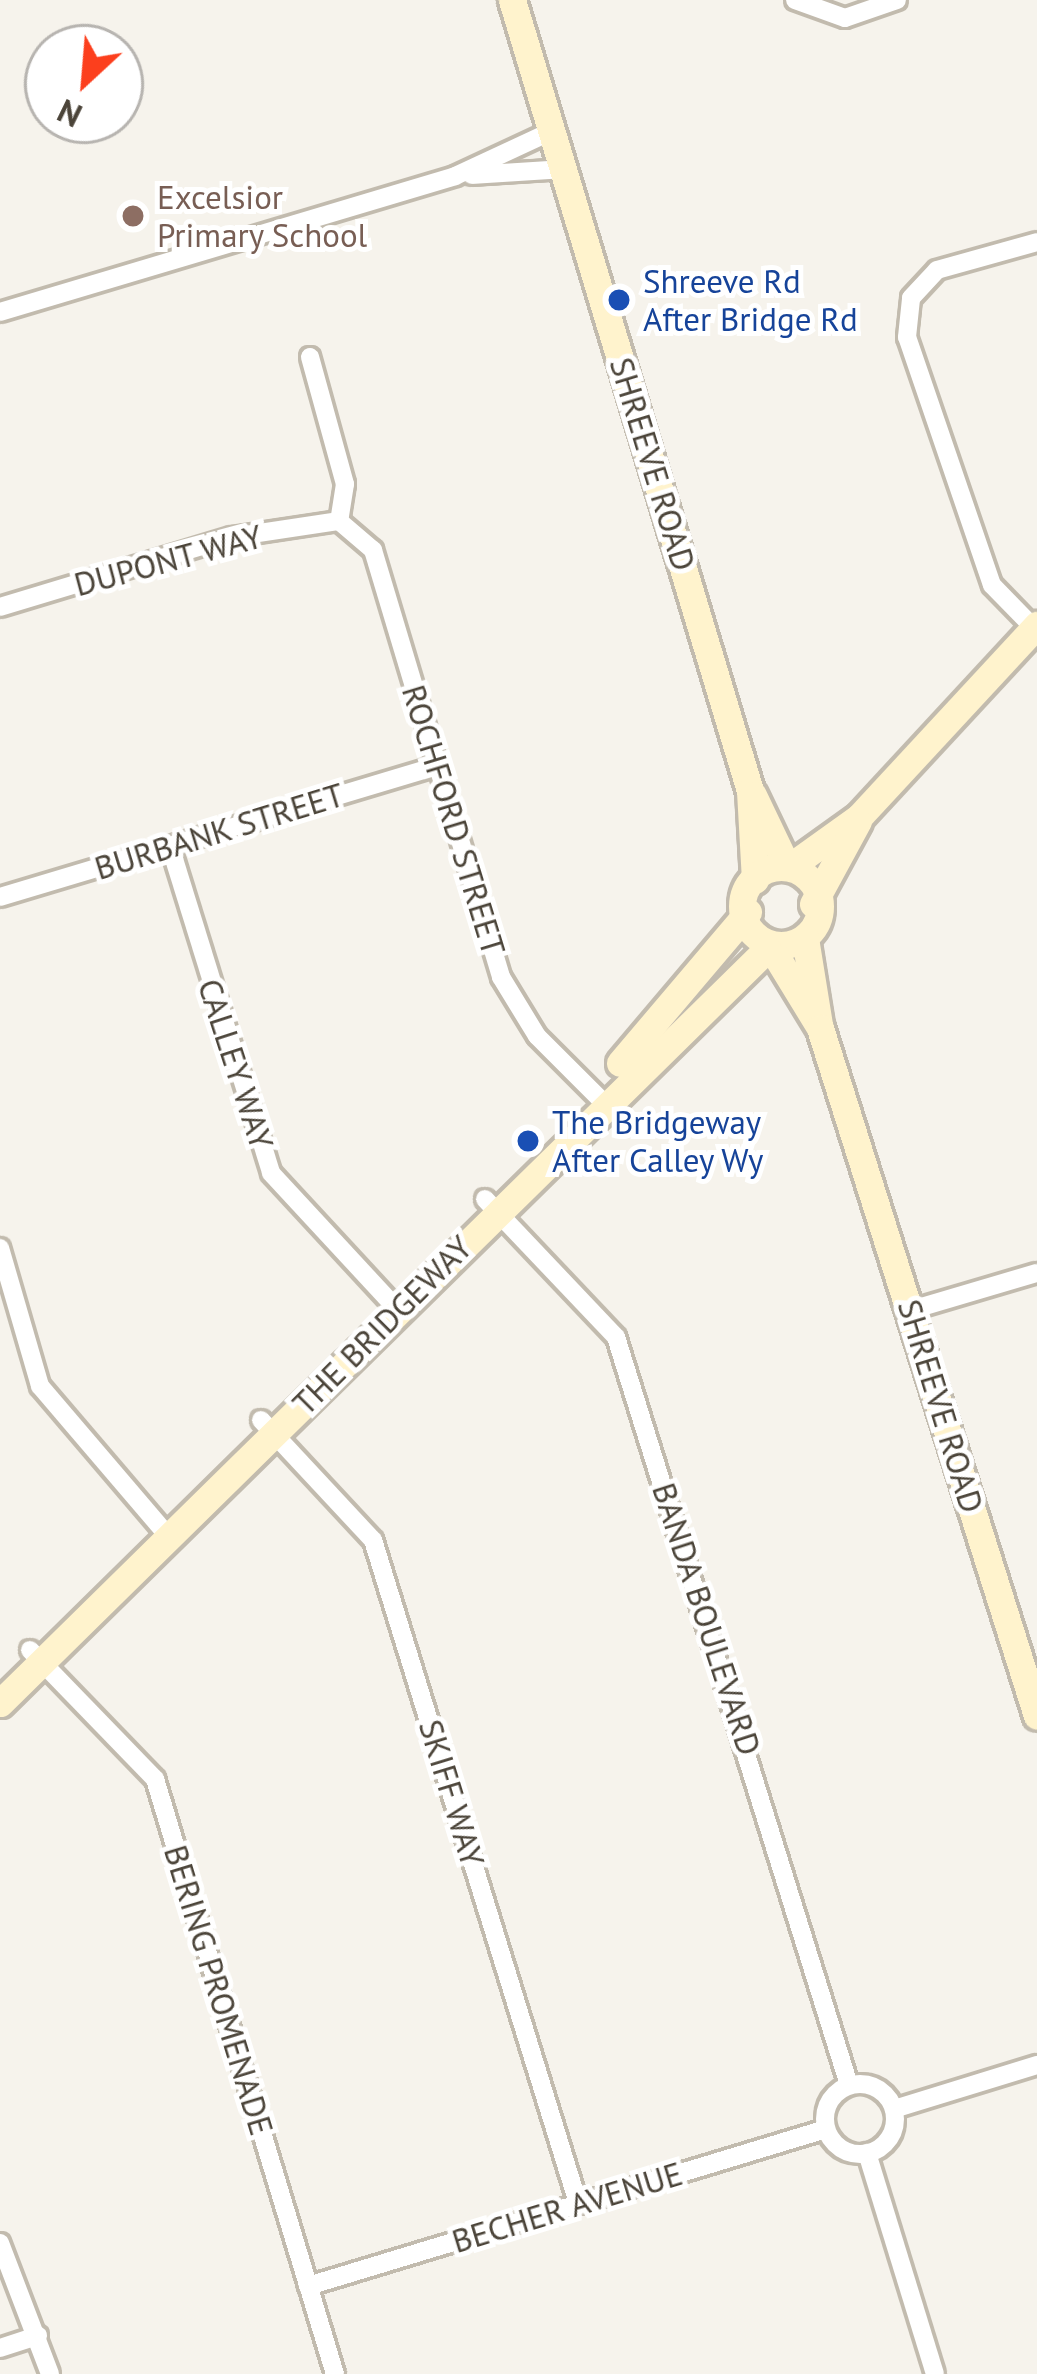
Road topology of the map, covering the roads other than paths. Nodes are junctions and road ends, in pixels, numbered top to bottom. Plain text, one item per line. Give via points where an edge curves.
1 (512, 0) edge
2 (795, 0) edge
3 (897, 0) edge
4 (552, 131) junction
5 (564, 169) junction
6 (455, 176) junction
7 (1037, 242) edge
8 (0, 312) edge
9 (310, 357) dead end
10 (339, 521) junction
11 (0, 607) edge
12 (1035, 627) edge
13 (439, 765) junction
14 (750, 791) junction
15 (860, 817) junction
16 (170, 846) junction
17 (789, 862) junction
18 (755, 880) junction
19 (0, 897) edge
20 (812, 904) junction
21 (748, 912) junction
22 (805, 938) junction
23 (770, 950) junction
24 (820, 1028) junction
25 (598, 1097) junction
26 (491, 1205) junction
27 (0, 1248) edge
28 (1037, 1273) edge
29 (391, 1302) junction
30 (911, 1310) junction
31 (267, 1426) junction
32 (162, 1530) junction
33 (36, 1655) junction
34 (0, 1680) edge
35 (0, 1703) edge
36 (1037, 1716) edge
37 (1037, 2065) edge
38 (849, 2085) junction
39 (894, 2110) junction
40 (826, 2129) junction
41 (867, 2153) junction
42 (578, 2204) junction
43 (0, 2243) edge
44 (308, 2286) junction
45 (38, 2336) junction
46 (0, 2348) edge
47 (50, 2374) edge
48 (335, 2374) edge
49 (935, 2374) edge

1 - 4 street, SHREEVE ROAD
2 - 3 street via 845,18
4 - 5 street, SHREEVE ROAD
4 - 6 street
5 - 6 street
5 - 14 street, SHREEVE ROAD
6 - 8 street
7 - 12 street via 937,270 910,298 907,337 992,585
9 - 10 street via 345,484
10 - 11 street, DUPONT WAY via 232,537
10 - 13 street, ROCHFORD STREET via 373,550
12 - 15 street
13 - 16 street, BURBANK STREET
13 - 25 street, ROCHFORD STREET via 501,977 538,1036
14 - 17 street, SHREEVE ROAD
14 - 18 street, SHREEVE ROAD
15 - 17 street
15 - 20 street
16 - 19 street, BURBANK STREET
16 - 29 street, CALLEY WAY via 271,1173
17 - 18 street
17 - 20 street, SHREEVE ROAD
18 - 21 street, SHREEVE ROAD
20 - 22 street, SHREEVE ROAD
21 - 23 street, SHREEVE ROAD
21 - 25 street, THE BRIDGEWAY via 700,981
22 - 23 street
22 - 24 street, SHREEVE ROAD
23 - 24 street, SHREEVE ROAD
23 - 25 street, THE BRIDGEWAY
24 - 30 street, SHREEVE ROAD
25 - 26 street, THE BRIDGEWAY
26 - 29 street, THE BRIDGEWAY
26 - 38 street, BANDA BOULEVARD via 616,1337
27 - 32 street via 40,1386
28 - 30 street
29 - 31 street, THE BRIDGEWAY
30 - 36 street, SHREEVE ROAD
31 - 32 street, THE BRIDGEWAY
31 - 42 street, SKIFF WAY via 373,1540
32 - 33 street, THE BRIDGEWAY
33 - 34 street, THE BRIDGEWAY
33 - 35 street, THE BRIDGEWAY
33 - 44 street, BERING PROMENADE via 155,1779
37 - 39 street
38 - 39 street via 877,2088
38 - 40 street via 830,2099
39 - 41 street via 890,2137
40 - 41 street via 842,2149
40 - 42 street, BECHER AVENUE
41 - 49 street
42 - 44 street, BECHER AVENUE
43 - 45 street
44 - 48 street, BERING PROMENADE
45 - 46 street
45 - 47 street

